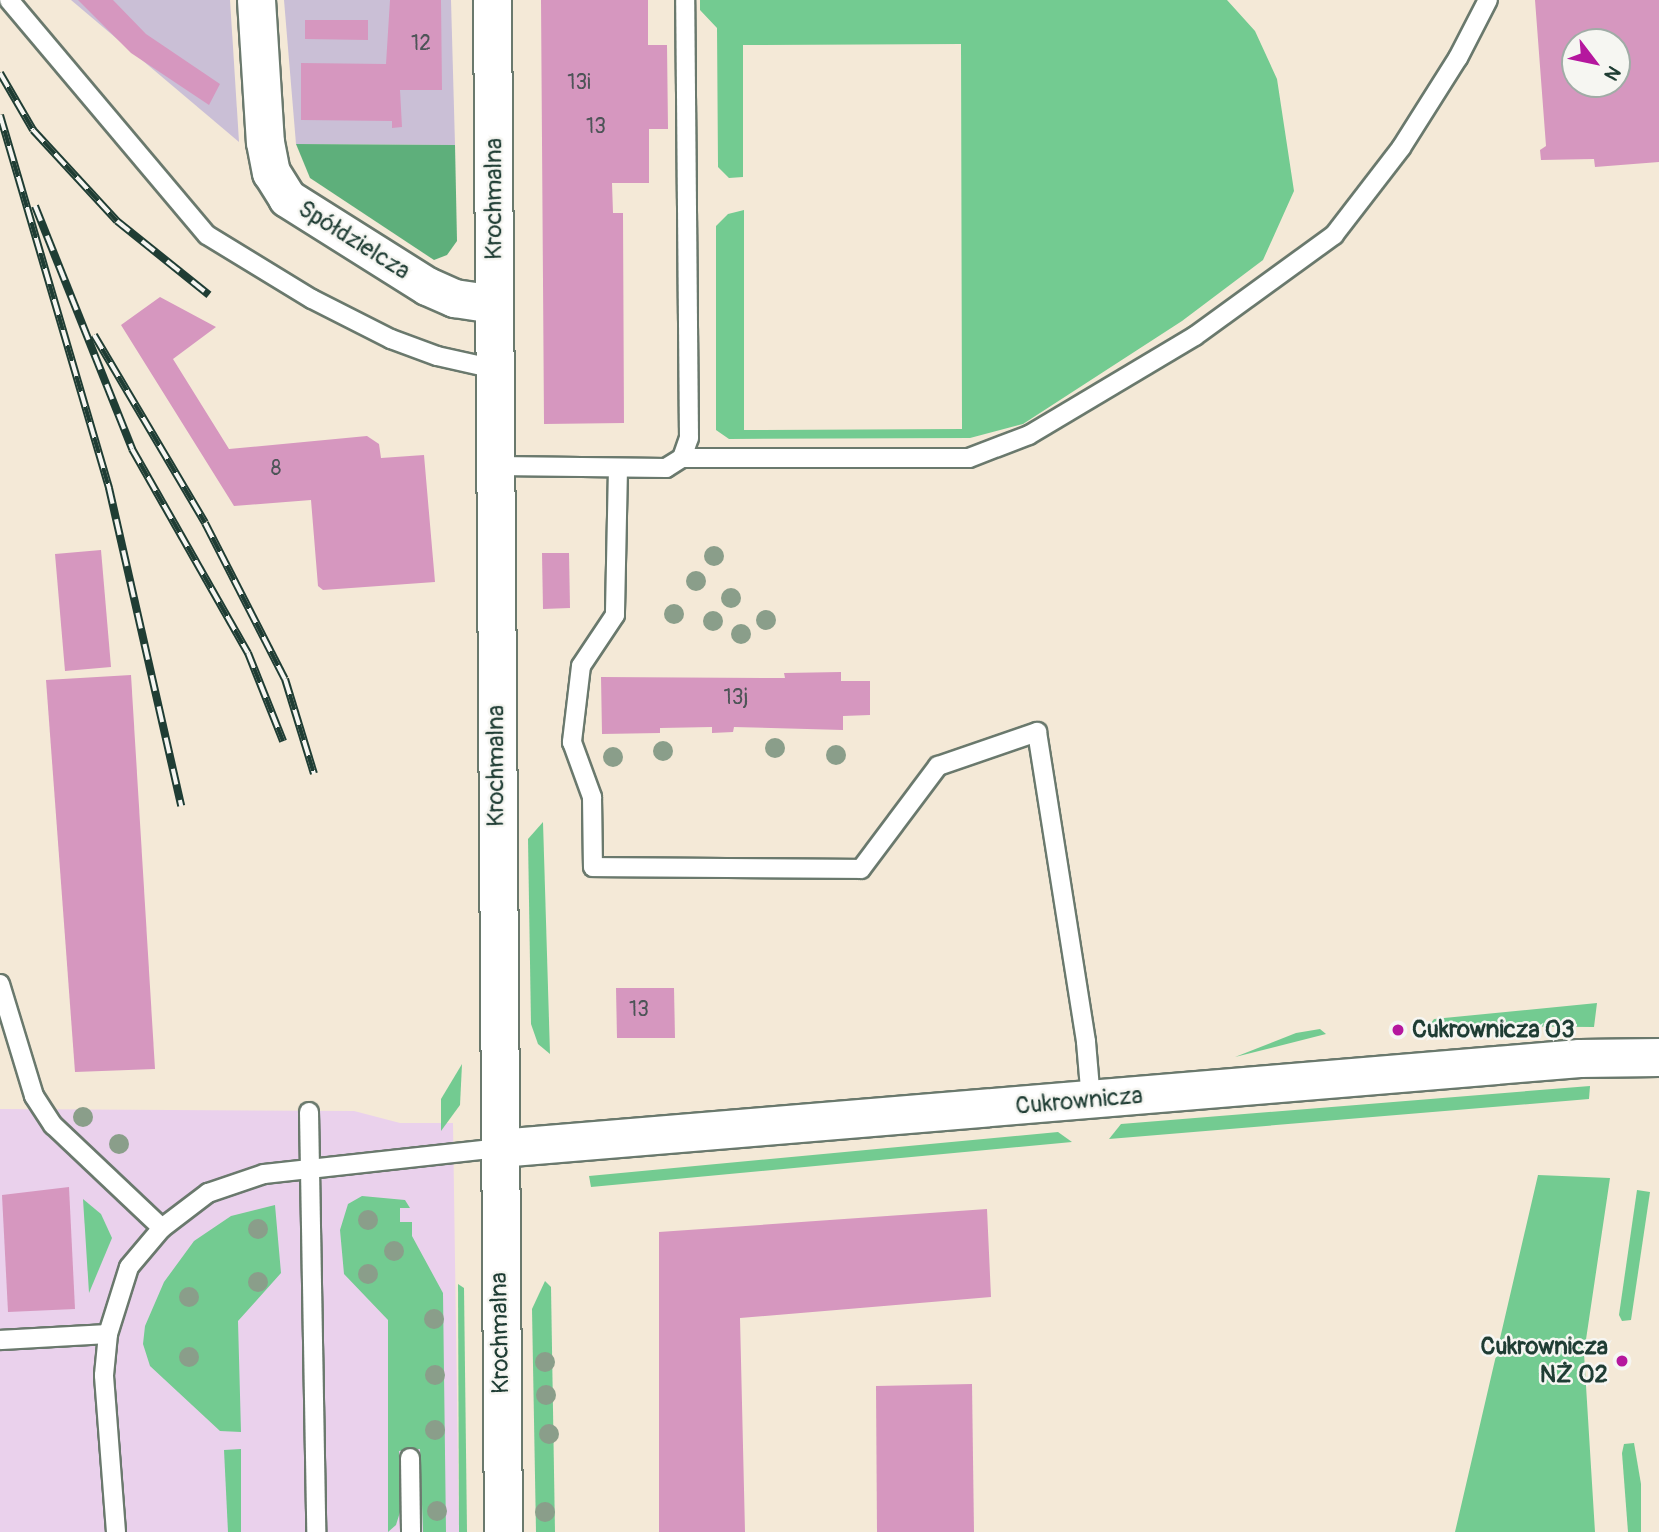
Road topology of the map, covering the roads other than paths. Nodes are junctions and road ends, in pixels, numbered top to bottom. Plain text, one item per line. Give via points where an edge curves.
1 (9, 0) edge
2 (256, 0) edge
3 (492, 0) edge
4 (685, 0) edge
5 (1488, 0) edge
6 (494, 304) junction
7 (495, 369) junction
8 (682, 458) junction
9 (497, 466) junction
10 (618, 468) junction
11 (0, 984) edge
12 (1659, 1057) edge
13 (1091, 1100) junction
14 (309, 1112) dead end
15 (499, 1148) junction
16 (310, 1169) junction
17 (162, 1228) junction
18 (108, 1334) junction
19 (0, 1340) edge
20 (410, 1458) dead end
21 (116, 1532) edge
22 (316, 1532) edge
23 (411, 1532) edge
24 (502, 1532) edge

1 - 7 lane via 207,234 312,299 391,339 437,356
2 - 6 street, Spółdzielcza via 265,142 271,172 287,198 427,286 454,298
3 - 6 street, Krochmalna
4 - 8 lane via 690,439
5 - 8 lane via 1458,58 1401,148 1334,236 1195,336 1030,435 969,458
6 - 7 street, Krochmalna
7 - 9 street, Krochmalna
8 - 10 lane via 666,468
9 - 10 lane
9 - 15 street, Krochmalna
10 - 13 lane via 615,615 582,666 572,742 592,797 593,867 861,869 938,766 1037,732 1088,1054
11 - 17 lane via 34,1096 53,1125
12 - 13 street, Cukrownicza via 1591,1057
13 - 15 street, Cukrownicza
14 - 16 lane
15 - 16 lane
15 - 24 street, Krochmalna
16 - 17 lane via 264,1174 208,1193
16 - 22 lane
17 - 18 lane via 130,1267
18 - 19 lane
18 - 21 lane via 104,1375
20 - 23 lane

